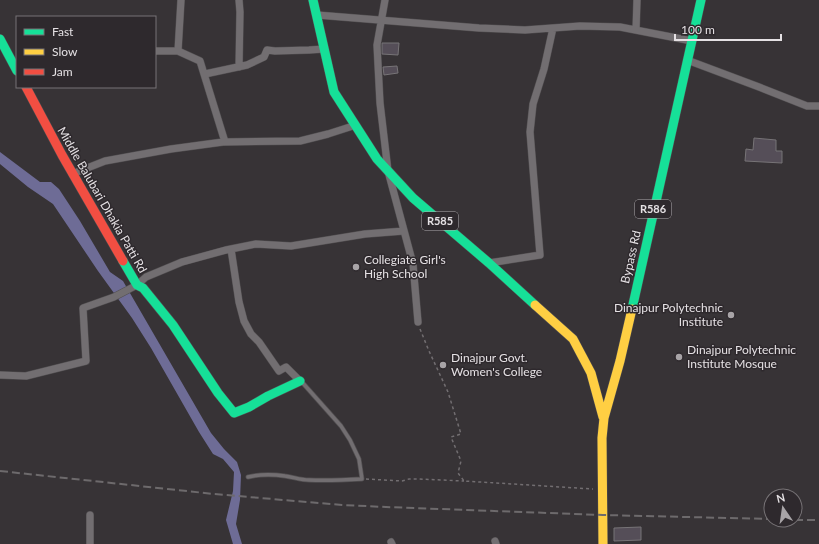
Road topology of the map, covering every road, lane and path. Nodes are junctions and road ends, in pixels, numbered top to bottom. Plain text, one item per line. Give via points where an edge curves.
1 (181, 0) edge
2 (239, 0) edge
3 (313, 0) edge
4 (386, 0) edge
5 (637, 0) edge
6 (701, 0) edge
7 (317, 15) junction
8 (381, 20) junction
9 (553, 28) junction
10 (636, 30) junction
11 (0, 39) edge
12 (692, 41) junction
13 (324, 49) junction
14 (156, 51) edge
15 (178, 51) junction
16 (687, 60) junction
17 (16, 67) edge
18 (239, 67) junction
19 (204, 74) junction
20 (27, 88) edge
21 (819, 106) edge
22 (356, 125) junction
23 (225, 142) junction
24 (388, 171) junction
25 (72, 174) junction
26 (404, 231) junction
27 (231, 249) junction
28 (489, 263) junction
29 (136, 285) junction
30 (418, 322) joint
31 (0, 376) edge
32 (300, 381) junction
33 (604, 418) junction
34 (248, 477) dead end
35 (362, 479) junction
36 (464, 481) junction
37 (603, 489) junction
38 (90, 515) dead end
39 (90, 544) edge
40 (603, 544) edge

1 - 15 street
2 - 18 street
3 - 7 main road, R585
4 - 8 street
5 - 10 street
6 - 12 main road, Bypass Rd / R586
7 - 8 street
7 - 13 main road, R585
8 - 9 street via 479,28
8 - 24 street via 377,45 380,103
9 - 10 street via 580,26
9 - 28 street via 533,104 530,132 540,255
10 - 12 street
11 - 17 main road
12 - 16 main road, Bypass Rd / R586
13 - 18 street via 267,50 264,57
13 - 22 main road, R585 via 334,92
14 - 15 street
15 - 19 street via 200,60
16 - 21 street via 807,106
16 - 33 main road, Bypass Rd / R586 via 620,360
18 - 19 street
19 - 23 street
20 - 25 main road, Middle Balubari Dhakia Patti Rd
22 - 23 street via 300,140
22 - 24 main road, R585 via 376,159
23 - 25 street via 105,161
24 - 26 street
24 - 28 main road, R585 via 413,198
25 - 29 main road, Middle Balubari Dhakia Patti Rd
26 - 27 street via 365,234 291,246 256,244
26 - 30 street via 413,264
27 - 29 street via 182,262 146,277
27 - 32 street via 244,321 279,371 286,367
28 - 33 main road, R585 via 573,338 591,373
29 - 31 street via 114,297 83,308 86,361 26,376
29 - 32 main road, Middle Balubari Dhakia Patti Rd via 143,288 173,325 234,413
30 - 36 path via 448,392 461,434 451,437 461,461 458,473
32 - 35 lane via 341,426 350,440 359,459
33 - 37 main road, Bypass Rd / R585
34 - 35 lane via 269,474 326,481
35 - 36 path
36 - 37 path
37 - 40 main road, Bypass Rd / R585
38 - 39 street

